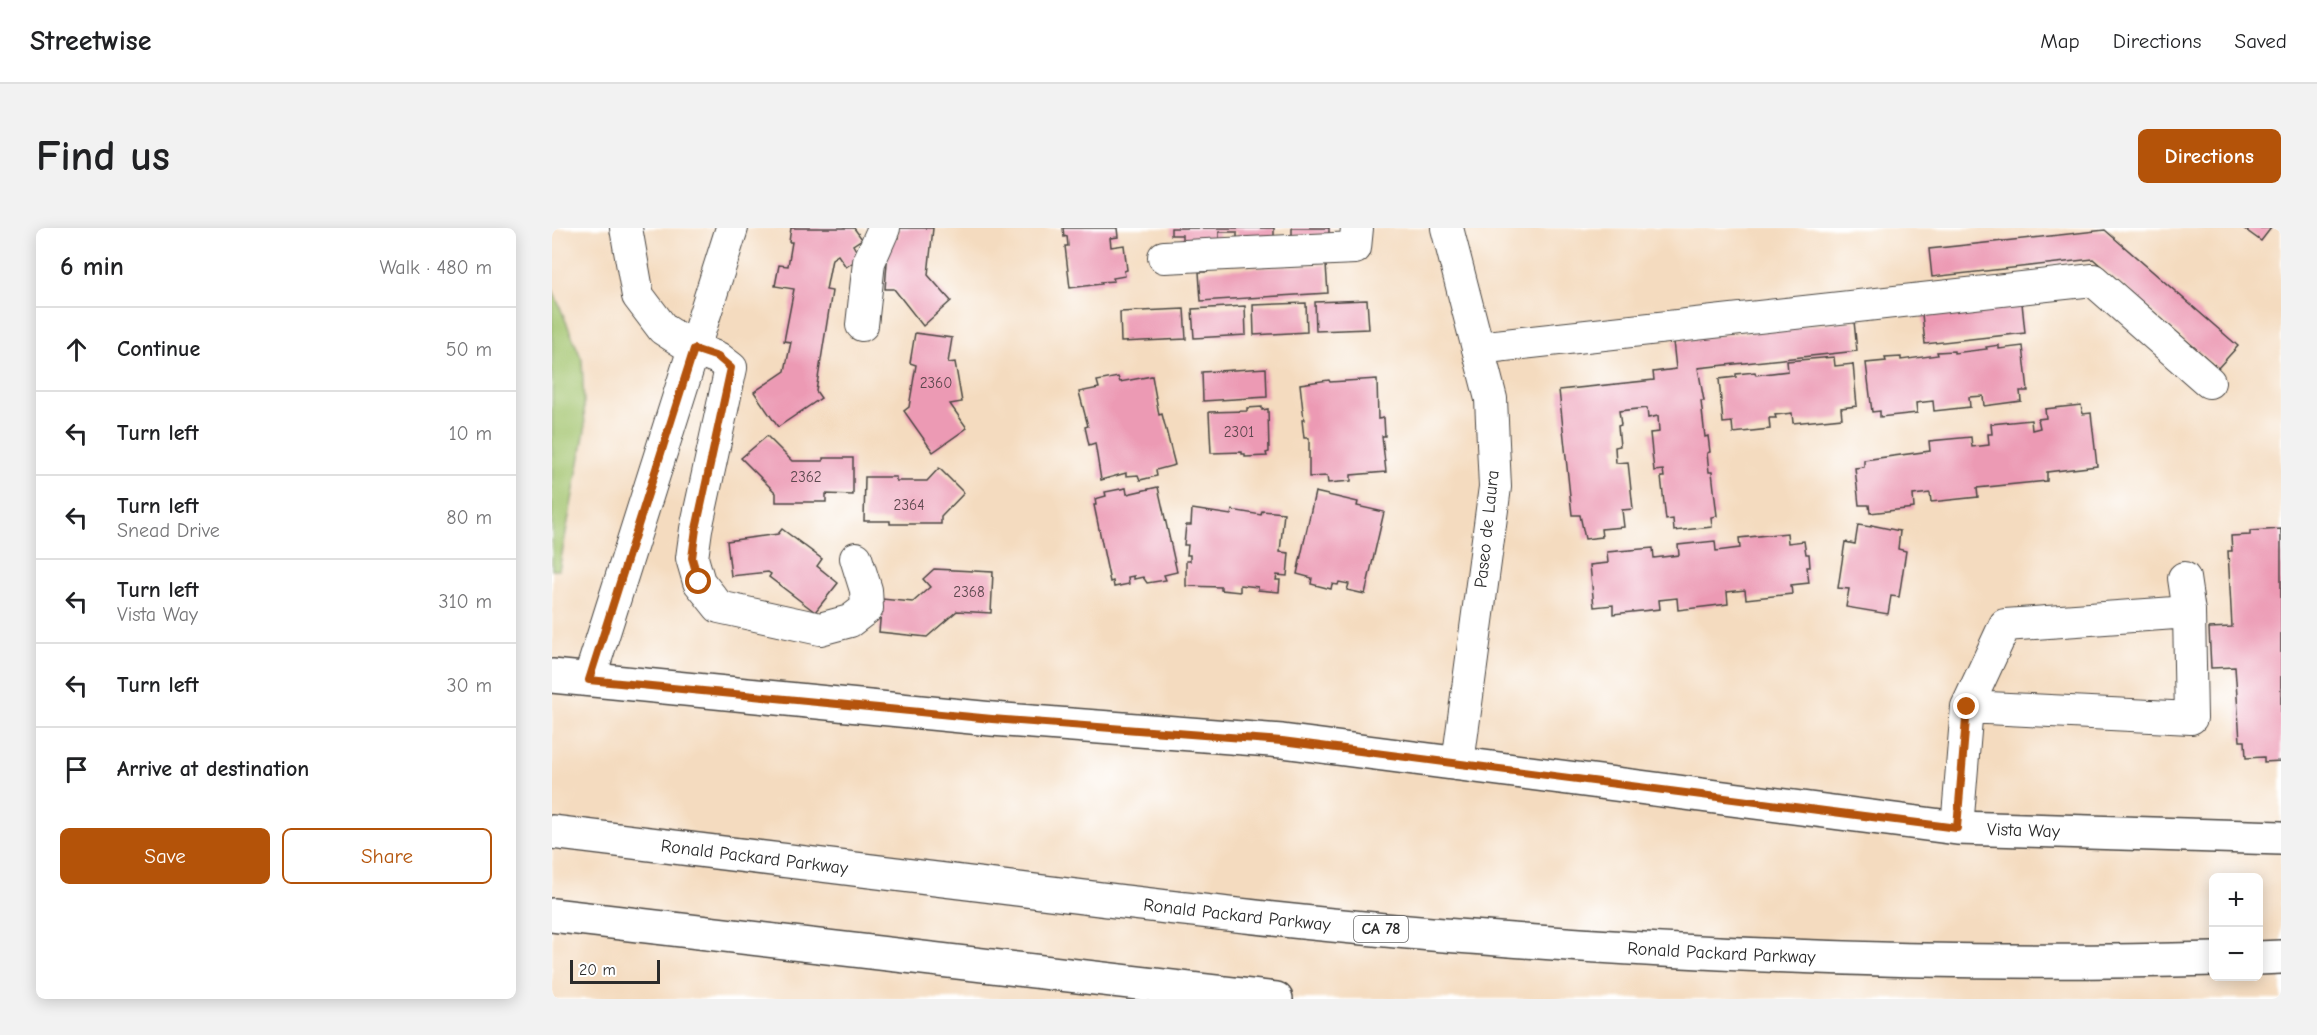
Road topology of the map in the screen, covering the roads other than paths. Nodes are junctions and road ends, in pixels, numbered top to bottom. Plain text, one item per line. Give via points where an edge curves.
1 (626, 228) edge
2 (732, 228) edge
3 (884, 228) edge
4 (1357, 228) edge
5 (1447, 228) edge
6 (1164, 256) dead end
7 (862, 325) dead end
8 (1478, 348) junction
9 (694, 349) junction
10 (2209, 382) dead end
11 (856, 558) dead end
12 (2184, 578) dead end
13 (2189, 612) junction
14 (552, 676) edge
15 (589, 680) junction
16 (1967, 707) junction
17 (1458, 763) junction
18 (1957, 828) junction
19 (552, 832) edge
20 (2281, 838) edge
21 (552, 915) edge
22 (2281, 957) edge
23 (2263, 958) edge
24 (2209, 959) edge
25 (1276, 999) edge

1 - 9 street via 638,296 663,329
2 - 9 street
3 - 7 street via 869,262
4 - 6 street via 1355,248
5 - 8 street, Paseo de Laura
8 - 10 street via 2092,280
8 - 17 street, Paseo de Laura via 1491,399 1495,487
9 - 11 street via 718,357 731,368 692,558 699,582 712,599 719,607 820,629 850,621 867,608
9 - 15 street
12 - 13 street
13 - 16 street via 2006,625
13 - 16 street via 2191,718
14 - 15 main road, Vista Way
15 - 17 main road, Vista Way via 992,719 1282,741
16 - 18 street
17 - 18 main road, Vista Way
18 - 20 main road, Vista Way
19 - 24 main road, Ronald Packard Parkway / CA 78 via 1217,913 1483,938 1913,962
21 - 25 main road
22 - 23 main road

